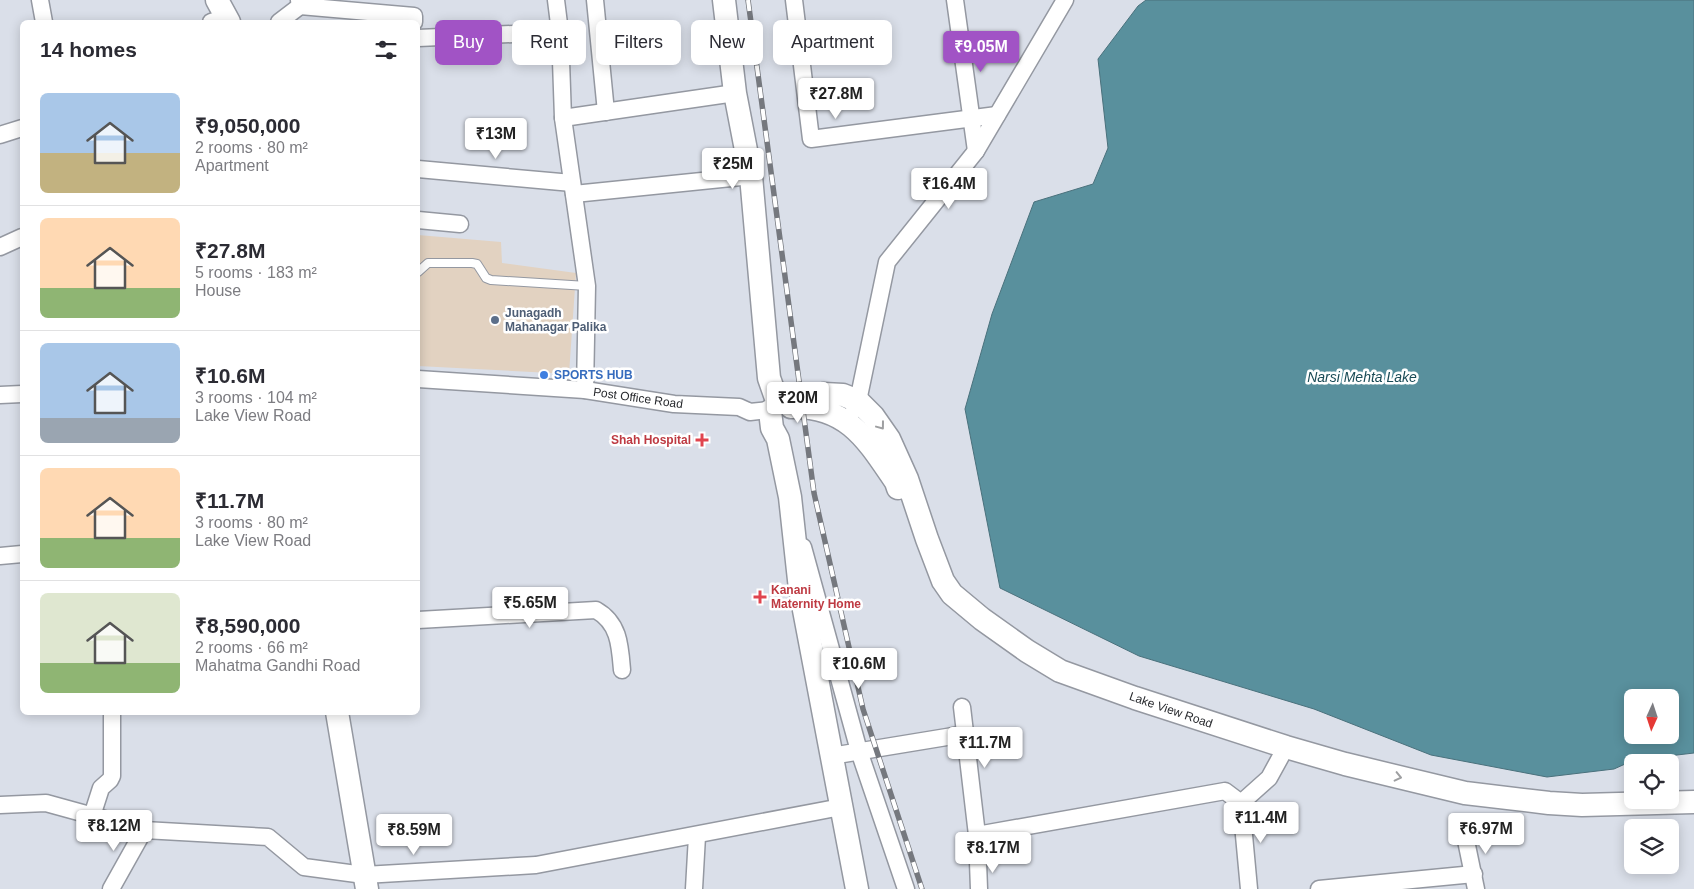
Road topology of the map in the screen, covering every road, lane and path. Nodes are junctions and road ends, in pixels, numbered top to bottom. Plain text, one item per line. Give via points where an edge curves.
1 (40, 0) edge
2 (556, 0) edge
3 (595, 0) edge
4 (724, 0) edge
5 (794, 0) edge
6 (955, 0) edge
7 (1065, 0) edge
8 (302, 2) edge
9 (44, 20) edge
10 (281, 20) edge
11 (414, 20) edge
12 (558, 20) edge
13 (512, 34) edge
14 (420, 38) edge
15 (561, 65) edge
16 (735, 93) junction
17 (606, 112) junction
18 (997, 116) junction
19 (563, 118) junction
20 (972, 119) junction
21 (20, 129) edge
22 (0, 135) edge
23 (976, 151) junction
24 (420, 168) edge
25 (750, 176) junction
26 (573, 189) junction
27 (420, 220) edge
28 (460, 224) dead end
29 (20, 238) edge
30 (0, 247) edge
31 (420, 270) edge
32 (586, 286) junction
33 (420, 379) edge
34 (585, 390) junction
35 (20, 394) edge
36 (0, 396) edge
37 (858, 401) junction
38 (774, 402) junction
39 (849, 424) junction
40 (790, 497) junction
41 (20, 554) edge
42 (0, 556) edge
43 (420, 620) edge
44 (622, 670) dead end
45 (962, 707) dead end
46 (112, 715) edge
47 (338, 715) edge
48 (965, 734) junction
49 (859, 751) junction
50 (1284, 753) junction
51 (832, 756) junction
52 (1694, 802) edge
53 (1241, 803) junction
54 (0, 805) edge
55 (841, 808) junction
56 (1462, 808) junction
57 (1694, 814) edge
58 (92, 816) junction
59 (144, 830) junction
60 (977, 835) junction
61 (697, 836) junction
62 (366, 882) edge
63 (1475, 882) edge
64 (111, 889) edge
65 (694, 889) edge
66 (857, 889) edge
67 (906, 889) edge
68 (979, 889) edge
69 (1249, 889) edge
70 (1319, 889) edge

1 - 9 street
2 - 12 street
3 - 17 street
4 - 16 main road
5 - 20 street via 811,139
6 - 20 street
7 - 18 street
8 - 10 street
8 - 11 street via 414,16
13 - 14 street
15 - 19 street
16 - 17 street
16 - 25 main road
17 - 19 street
18 - 20 street
18 - 23 street
19 - 26 street
20 - 23 street
21 - 22 street
23 - 37 street via 887,262
24 - 26 street
25 - 26 street
25 - 38 main road
26 - 32 street
27 - 28 street
29 - 30 street
31 - 32 lane via 428,263 472,262 491,280
32 - 34 street
33 - 34 street, Post Office Road
34 - 38 street, Post Office Road via 674,404 739,407 749,402
35 - 36 street
37 - 38 main road via 843,395 824,394
37 - 39 street
37 -> 50 main road, Lake View Road via 889,439 907,479 942,581 964,604 1060,671
38 - 39 main road via 821,410
38 - 40 main road
39 - 50 main road, Lake View Road via 868,441 896,482 925,577 949,611 1058,682
40 - 49 street
40 - 51 main road via 800,589
41 - 42 street
43 - 44 street via 596,610 606,615 614,628 621,650
45 - 48 street
46 - 58 street via 112,776 101,788
47 - 62 main road
48 - 49 street
48 - 60 street
49 - 51 street
49 - 67 street
50 - 53 street via 1269,778
50 - 56 main road, Lake View Road via 1346,764
51 - 55 main road
52 - 56 main road, Lake View Road via 1549,803
53 - 60 street via 1225,791
53 - 69 street
54 - 58 street via 46,803
55 - 61 street
55 - 66 main road
56 - 57 main road, Lake View Road via 1558,817
56 - 63 street
58 - 59 street
59 - 62 street via 268,837 304,867
59 - 64 street
60 - 68 street
61 - 62 street via 536,865
61 - 65 street
63 - 70 street

